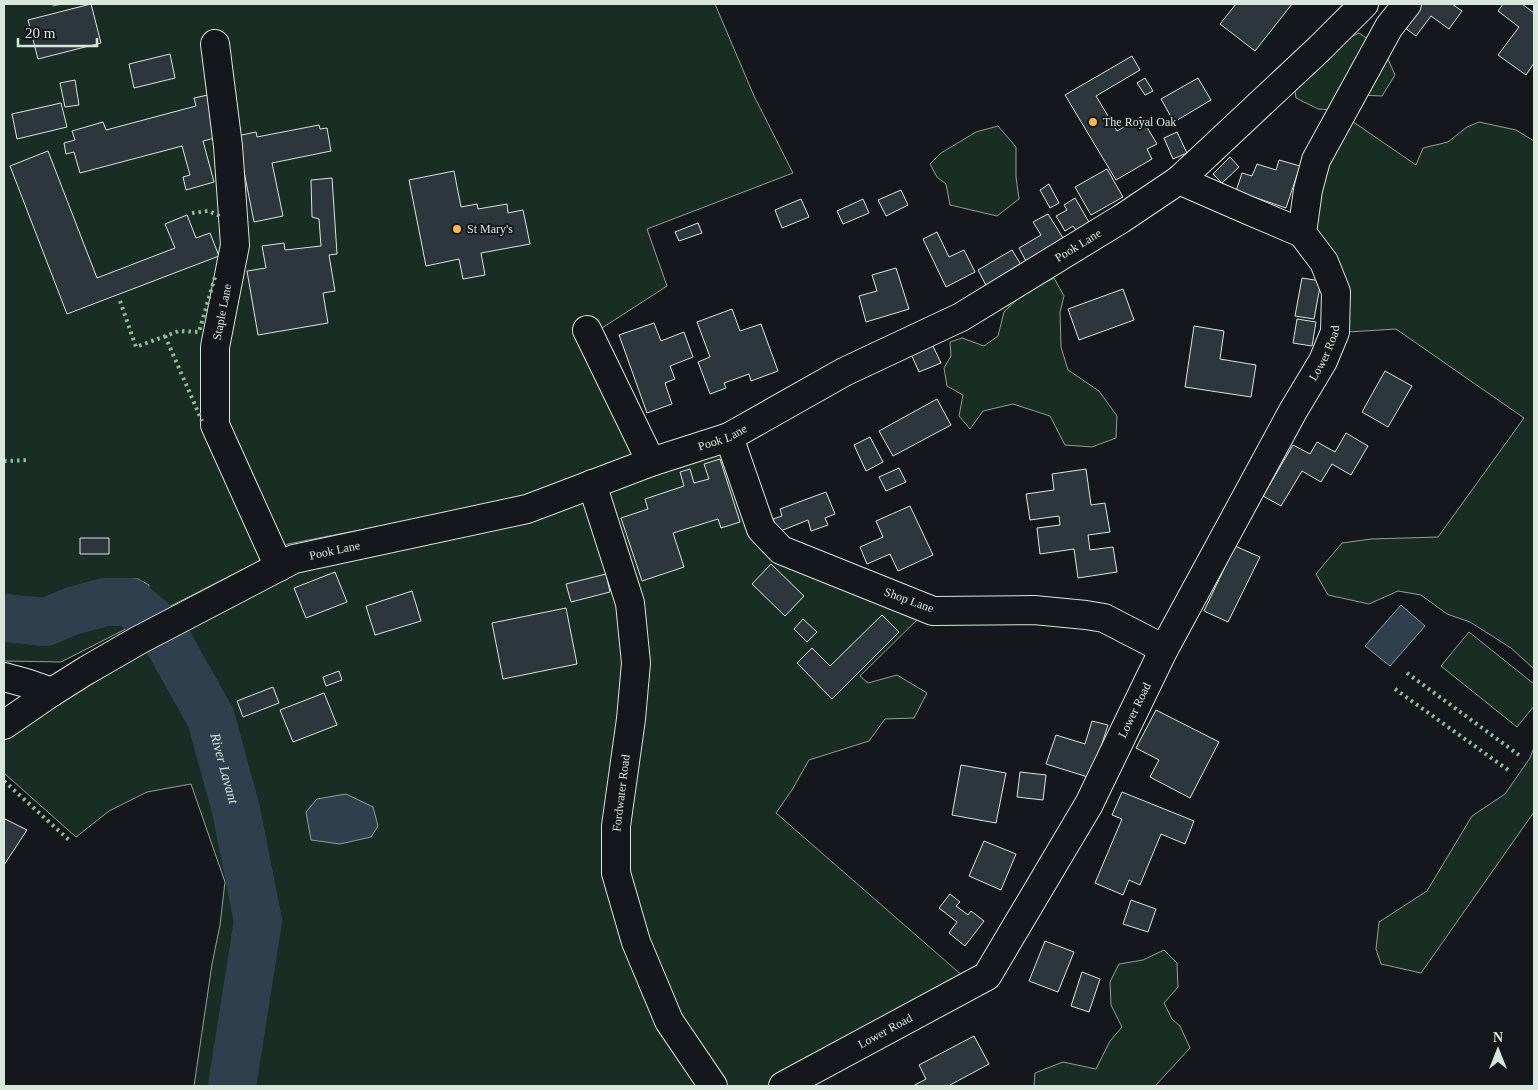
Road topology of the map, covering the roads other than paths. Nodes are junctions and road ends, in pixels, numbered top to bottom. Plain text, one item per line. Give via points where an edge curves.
1 (1364, 4) edge
2 (1407, 4) edge
3 (215, 44) dead end
4 (1179, 180) junction
5 (1302, 233) junction
6 (588, 330) dead end
7 (729, 437) junction
8 (651, 462) junction
9 (592, 484) junction
10 (278, 567) junction
11 (1164, 648) junction
12 (4, 677) edge
13 (52, 692) junction
14 (4, 725) edge
15 (713, 1086) edge
16 (783, 1086) edge

1 - 4 street, Pook Lane
2 - 5 street via 1389,27 1316,160
3 - 10 street, Staple Lane via 228,146 235,245 214,347 214,424
4 - 5 street, Lower Road
4 - 7 street, Pook Lane via 961,317 844,372
5 - 11 street, Lower Road via 1324,262 1336,292 1335,332 1323,361
6 - 8 street
7 - 8 street, Pook Lane
7 - 11 street, Shop Lane via 761,529 780,550 933,611 1034,610 1086,614 1104,618
8 - 9 street, Pook Lane
9 - 10 street, Pook Lane via 527,509 294,559
9 - 15 street, Fordwater Road via 630,603 636,663 616,826 616,874 636,942 669,1021
10 - 13 street, Pook Lane via 139,640
11 - 16 street, Lower Road via 1089,804 987,976
12 - 13 street
13 - 14 street, Pook Lane

